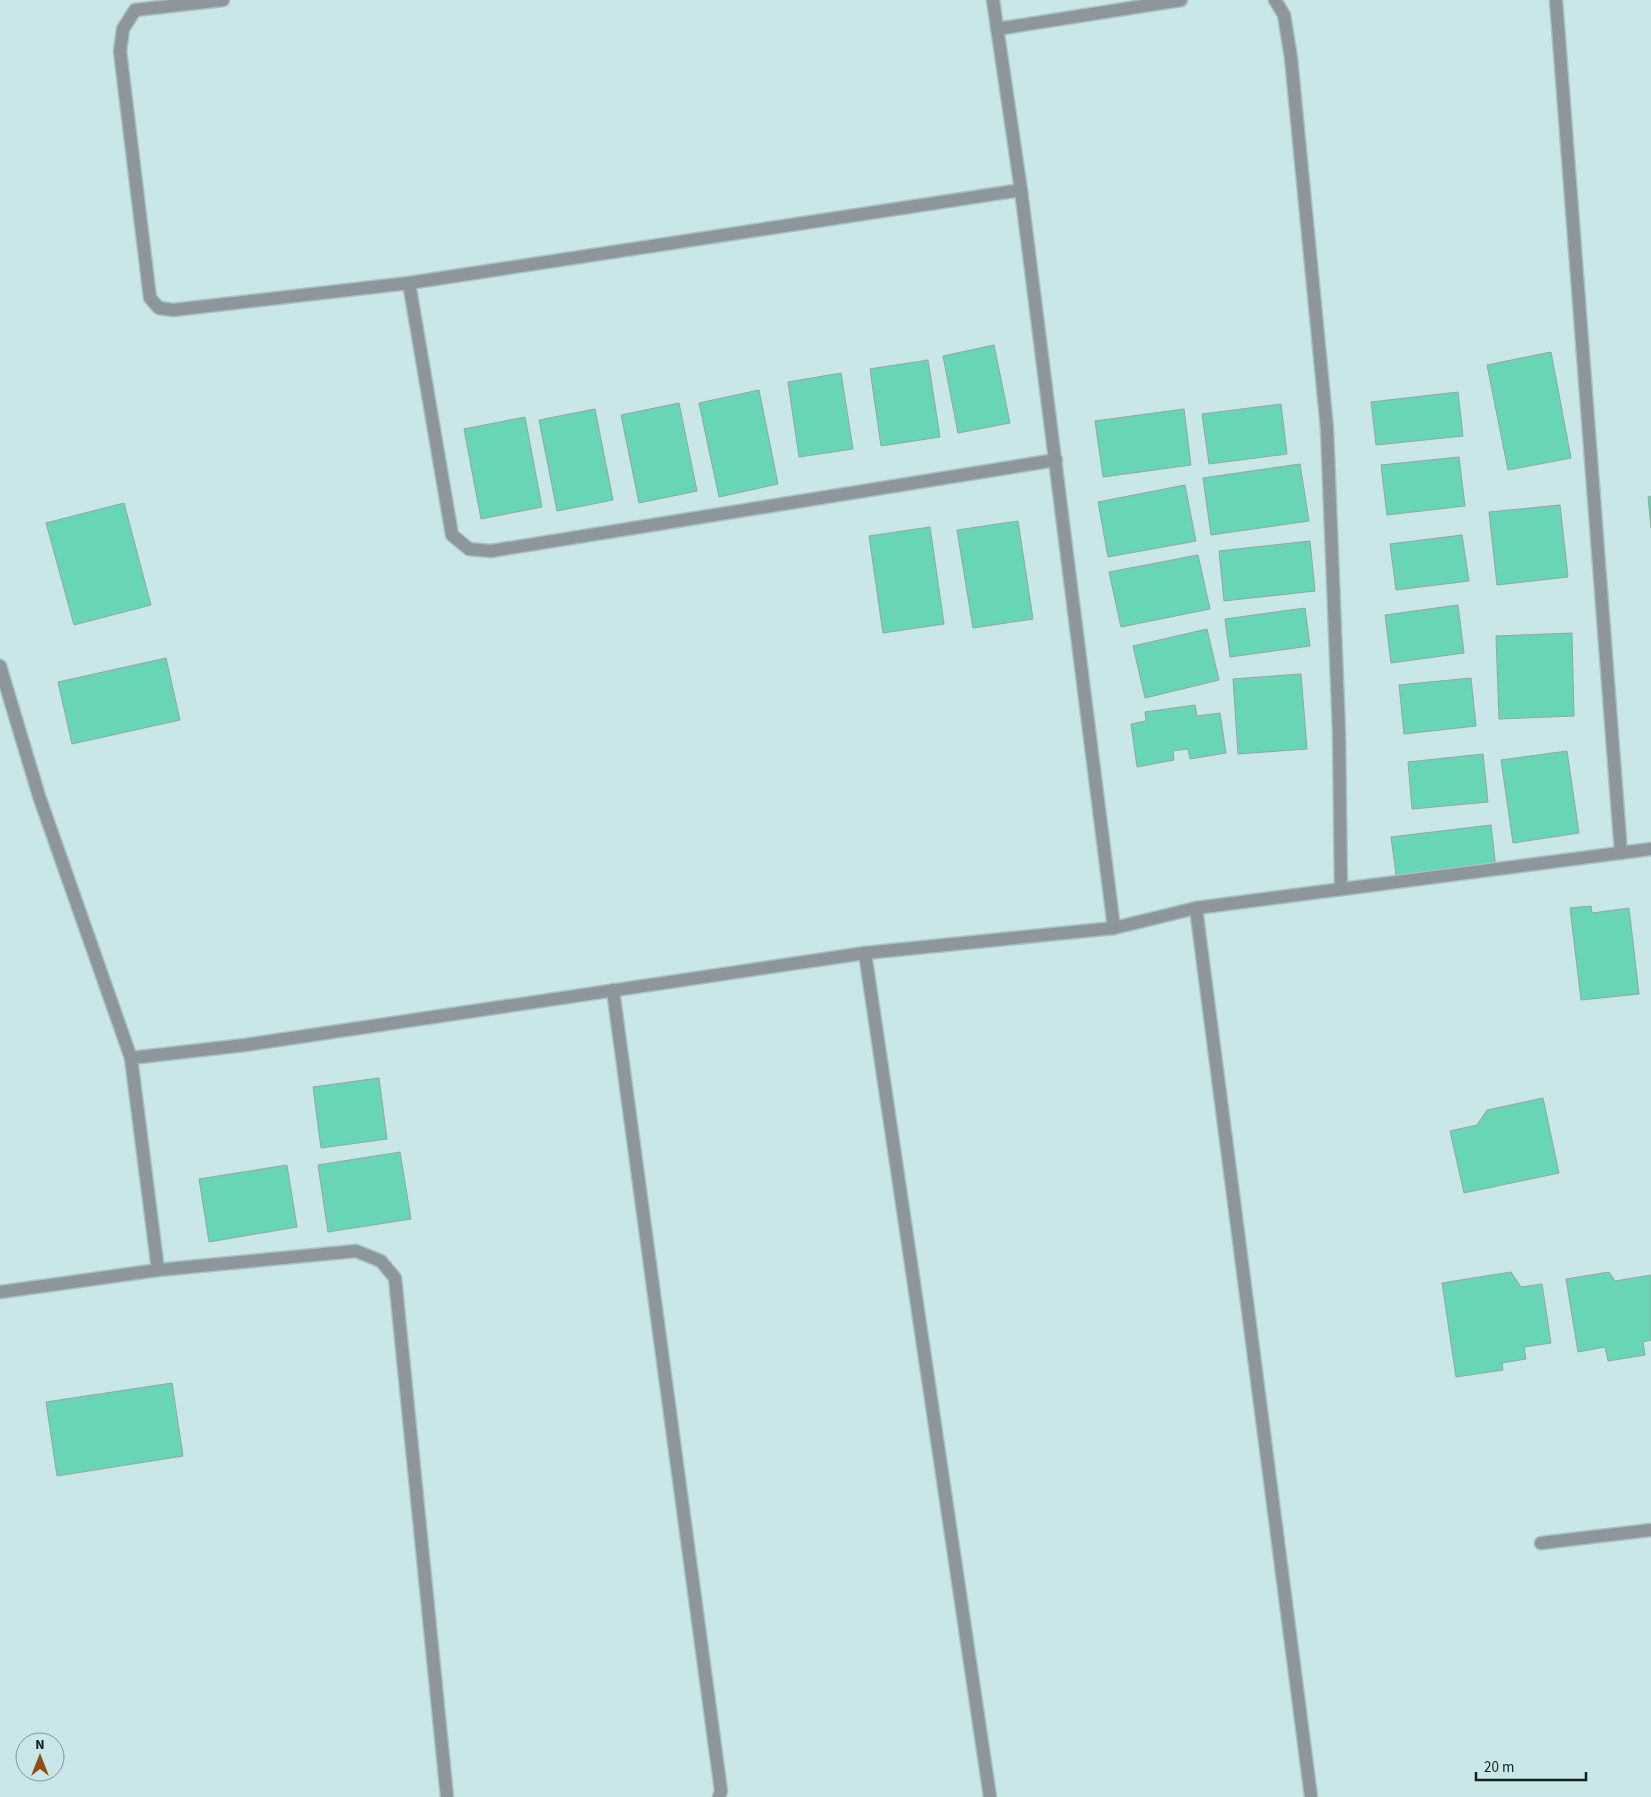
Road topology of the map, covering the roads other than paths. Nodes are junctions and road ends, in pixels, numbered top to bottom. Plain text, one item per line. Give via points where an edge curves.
1 (223, 0) edge
2 (993, 0) edge
3 (1181, 0) edge
4 (1275, 0) edge
5 (1556, 0) edge
6 (998, 29) junction
7 (1021, 190) junction
8 (409, 283) junction
9 (1056, 460) junction
10 (0, 666) edge
11 (1651, 849) edge
12 (1621, 853) junction
13 (1341, 889) junction
14 (1196, 908) junction
15 (1114, 928) junction
16 (865, 953) junction
17 (613, 990) junction
18 (131, 1058) junction
19 (158, 1270) junction
20 (0, 1292) edge
21 (1651, 1530) edge
22 (1541, 1543) dead end
23 (447, 1797) edge
24 (719, 1797) edge
25 (990, 1797) edge
26 (1311, 1797) edge

1 - 8 street via 135,10 123,29 120,51 150,298 159,308 172,310
2 - 6 street
3 - 6 street
4 - 13 street via 1284,15 1290,58 1327,430 1339,732
5 - 12 street
6 - 7 street
7 - 8 street
7 - 9 street
8 - 9 street via 452,535 469,549 491,551
9 - 15 street
10 - 18 street via 39,796
11 - 12 street
12 - 13 street
13 - 14 street
14 - 15 street
14 - 26 street
15 - 16 street
16 - 17 street
16 - 25 street
17 - 18 street via 255,1044
17 - 24 street via 722,1791
18 - 19 street
19 - 20 street
19 - 23 street via 356,1252 382,1261 395,1278
21 - 22 street

